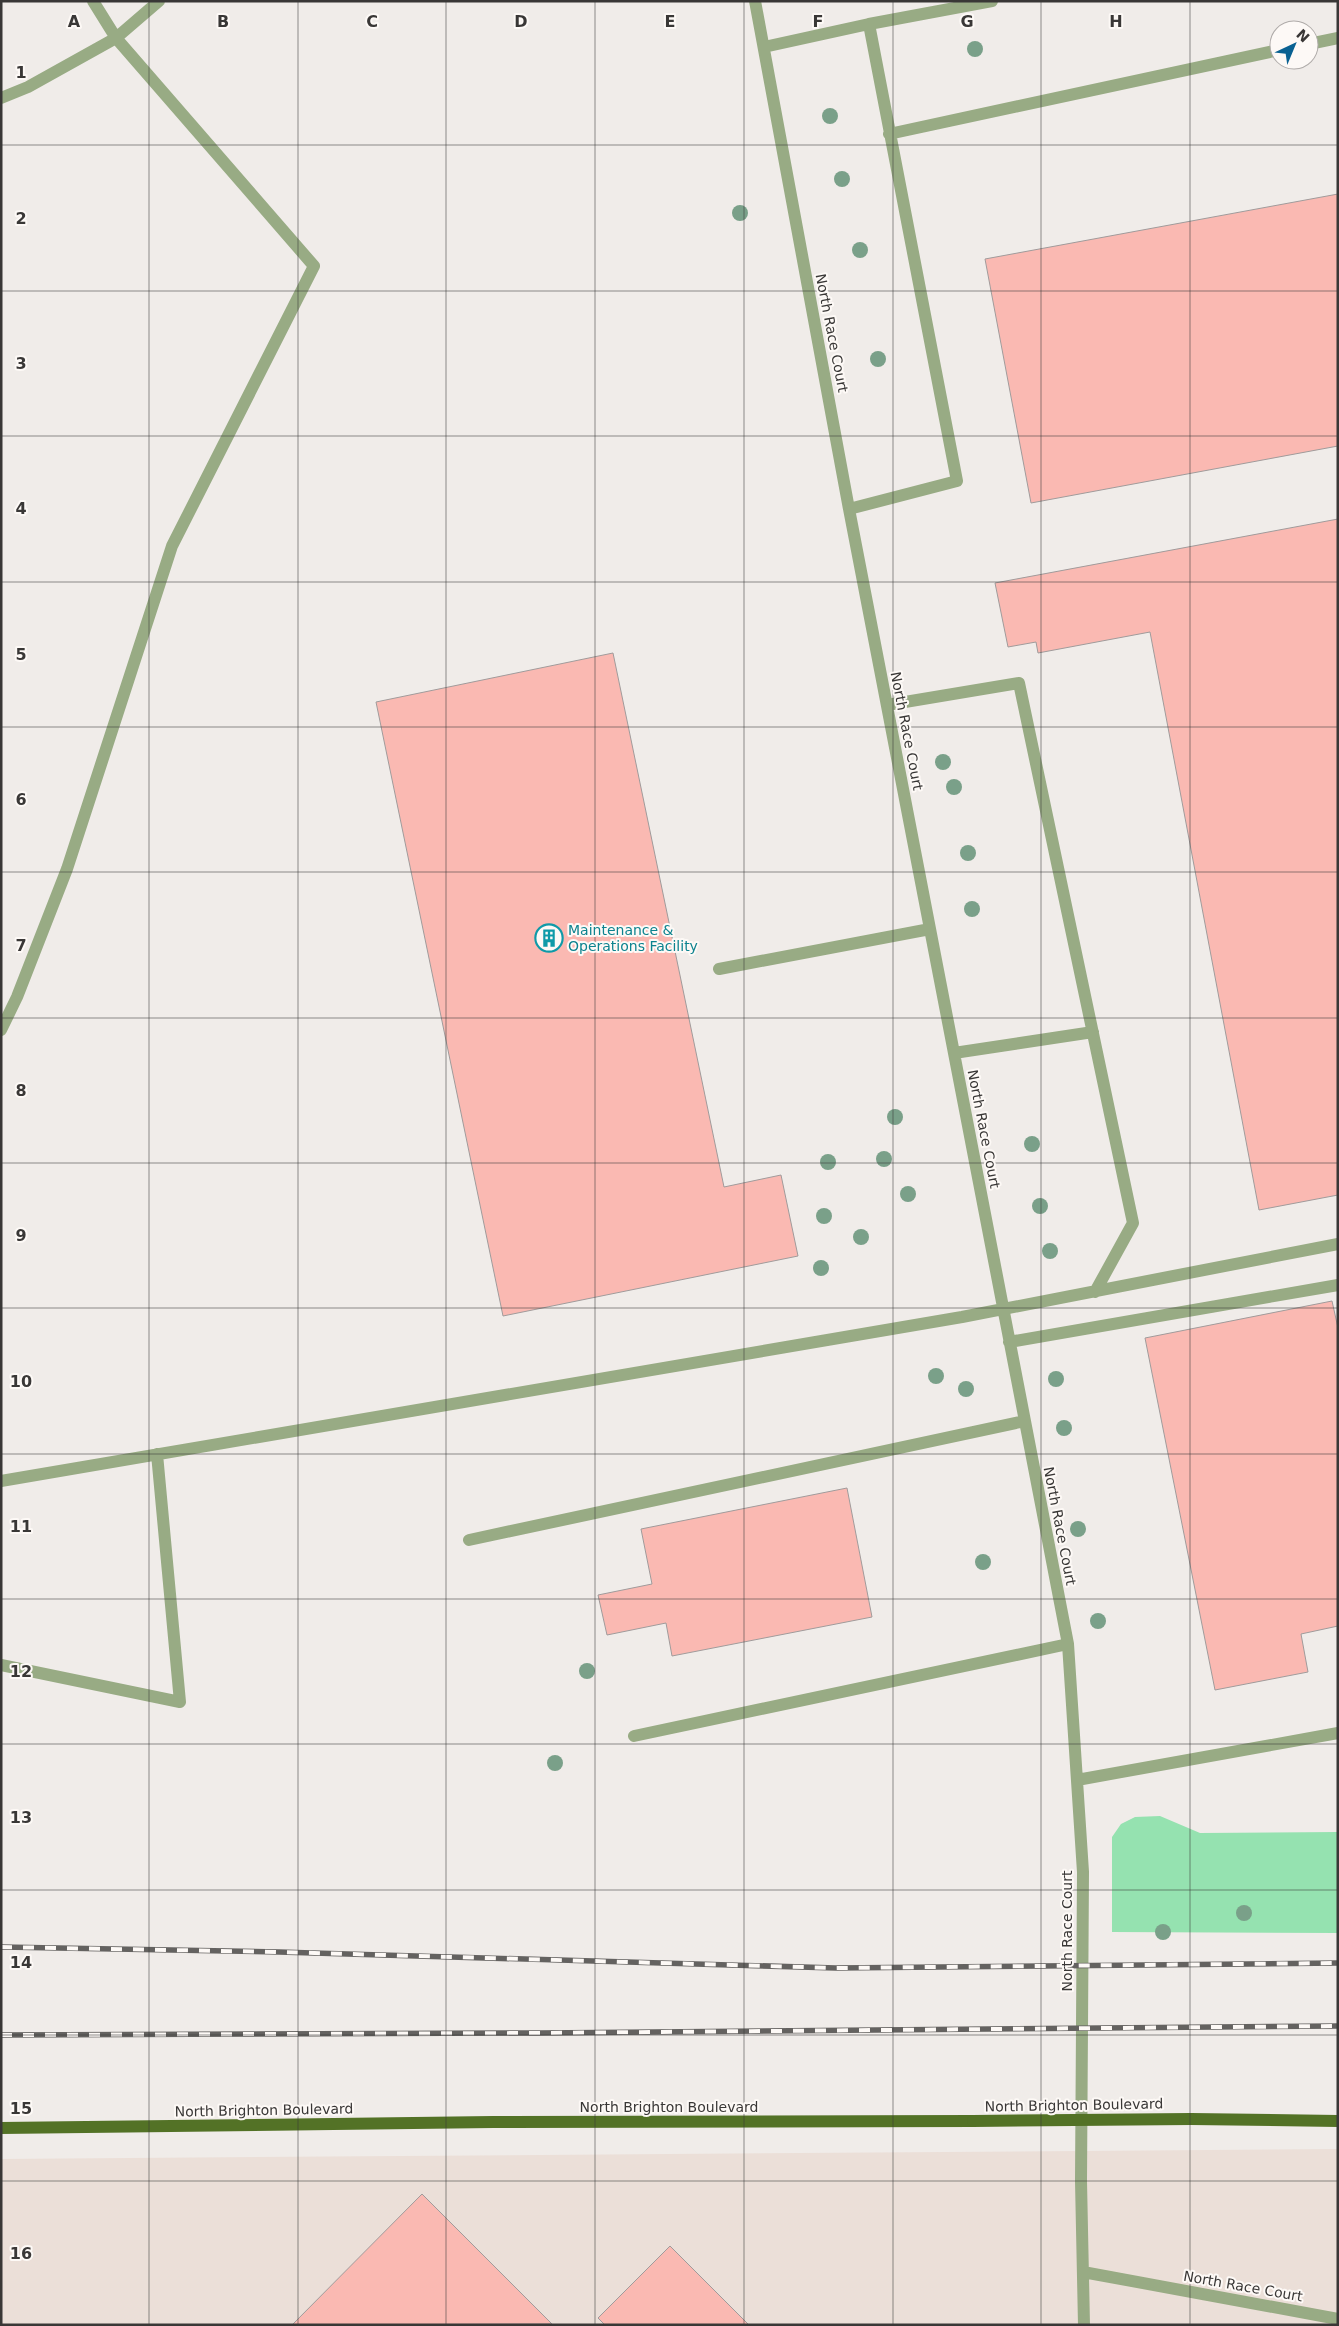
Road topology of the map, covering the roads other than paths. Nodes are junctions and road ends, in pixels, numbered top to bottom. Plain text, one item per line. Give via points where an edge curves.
1 (93, 1) edge
2 (159, 1) edge
3 (754, 1) edge
4 (992, 1) edge
5 (933, 7) edge
6 (868, 24) junction
7 (116, 38) junction
8 (1338, 38) edge
9 (1319, 42) edge
10 (764, 47) junction
11 (1269, 52) edge
12 (1, 98) edge
13 (889, 134) junction
14 (849, 509) junction
15 (887, 705) junction
16 (930, 929) junction
17 (718, 969) dead end
18 (1, 1030) edge
19 (1093, 1032) junction
20 (954, 1052) junction
21 (1338, 1244) edge
22 (1338, 1285) edge
23 (1094, 1292) junction
24 (1003, 1309) junction
25 (1009, 1342) junction
26 (1025, 1421) junction
27 (157, 1454) junction
28 (1, 1481) edge
29 (469, 1540) dead end
30 (1068, 1644) junction
31 (1, 1665) edge
32 (1338, 1733) edge
33 (634, 1736) dead end
34 (1077, 1780) junction
35 (1338, 2121) edge
36 (1, 2128) edge
37 (1083, 2272) junction
38 (1338, 2318) edge
39 (1084, 2325) edge

1 - 7 street
2 - 7 street
3 - 10 street, North Race Court
4 - 5 street
5 - 6 street
6 - 10 street
6 - 13 street
7 - 12 street
7 - 18 street via 314,266 172,546 67,869 17,998
8 - 9 street
10 - 14 street, North Race Court
11 - 13 street
13 - 14 street via 957,481
14 - 15 street, North Race Court
15 - 16 street, North Race Court
15 - 19 street via 1020,683
16 - 17 street
16 - 20 street, North Race Court
19 - 20 street
19 - 23 street via 1133,1223
20 - 24 street, North Race Court
21 - 23 street
22 - 25 street
23 - 24 street
24 - 25 street, North Race Court
24 - 27 street
25 - 26 street, North Race Court
26 - 29 street
26 - 30 street, North Race Court
27 - 28 street
27 - 31 street via 180,1702
30 - 33 street
30 - 34 street, North Race Court
32 - 34 street
34 - 37 street, North Race Court via 1083,1872
35 - 36 main road, North Brighton Boulevard, bridge via 1191,2118
37 - 38 street, North Race Court
37 - 39 street, North Race Court

